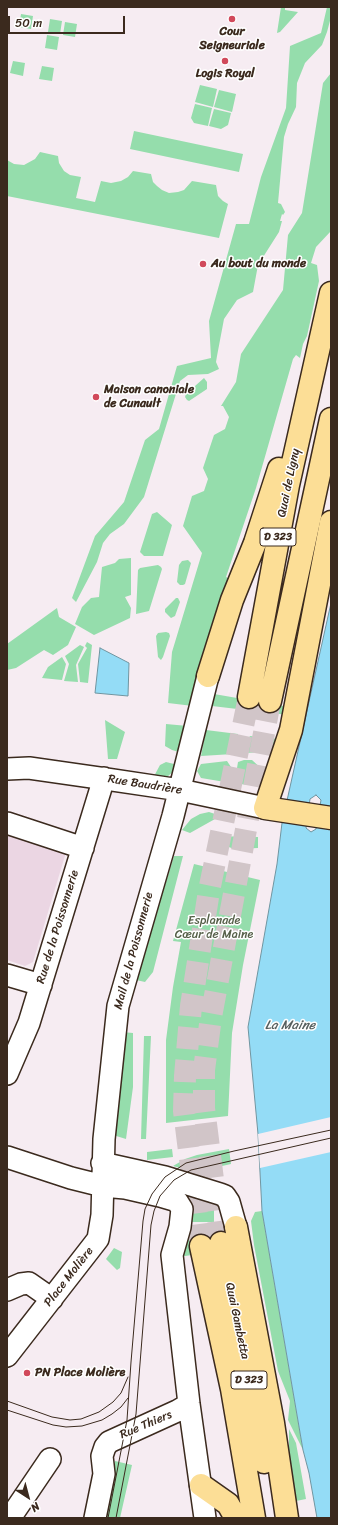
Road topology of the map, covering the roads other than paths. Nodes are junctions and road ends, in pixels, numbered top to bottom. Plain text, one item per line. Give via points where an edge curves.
1 (331, 293) edge
2 (312, 378) junction
3 (331, 419) edge
4 (331, 522) edge
5 (208, 676) joint
6 (249, 697) tunnel mouth
7 (270, 701) tunnel mouth
8 (7, 769) edge
9 (104, 778) junction
10 (180, 790) junction
11 (274, 809) junction
12 (331, 818) edge
13 (7, 823) edge
14 (82, 848) junction
15 (7, 975) edge
16 (41, 985) junction
17 (7, 1074) edge
18 (7, 1157) edge
19 (102, 1163) junction
20 (103, 1186) junction
21 (220, 1194) junction
22 (182, 1209) junction
23 (236, 1227) joint
24 (7, 1290) edge
25 (52, 1299) junction
26 (7, 1356) edge
27 (189, 1404) junction
28 (50, 1459) dead end
29 (201, 1484) junction
30 (10, 1518) edge
31 (95, 1518) edge
32 (205, 1518) edge
33 (236, 1518) edge
34 (254, 1518) edge
35 (274, 1518) edge
36 (286, 1518) edge

1 - 2 main road, Quai de Ligny / D 323
2 - 5 main road via 291,428 257,536 232,600
2 - 6 main road, Quai de Ligny / D 323 via 288,485
3 - 7 main road, D 323
4 - 11 main road
5 - 10 street, Mail de la Poissonnerie
8 - 9 street, Rue Baudrière via 29,768
9 - 10 street, Rue Baudrière
9 - 14 street, Rue de la Poissonnerie
10 - 11 street, Rue Baudrière
10 - 19 street, Mail de la Poissonnerie via 118,1006
11 - 12 main road
13 - 14 street
14 - 16 street, Rue de la Poissonnerie
15 - 16 street
16 - 17 street, Rue de la Poissonnerie via 29,1023
18 - 20 street
19 - 20 street, Mail de la Poissonnerie
19 - 21 street via 165,1177
20 - 22 street via 160,1196 176,1201
20 - 25 street, Place Molière via 98,1239
21 - 22 street
21 - 23 street via 229,1202
22 - 27 street via 172,1255
23 - 36 main road via 274,1423
24 - 25 street via 24,1282
25 - 26 street, Place Molière
27 - 29 street
27 - 31 street, Rue Thiers via 177,1412 109,1442 102,1456 104,1474
28 - 30 street
29 - 32 street
29 - 33 main road via 228,1504
34 - 35 main road, Quai Gambetta / D 323 via 211,1245 259,1429

